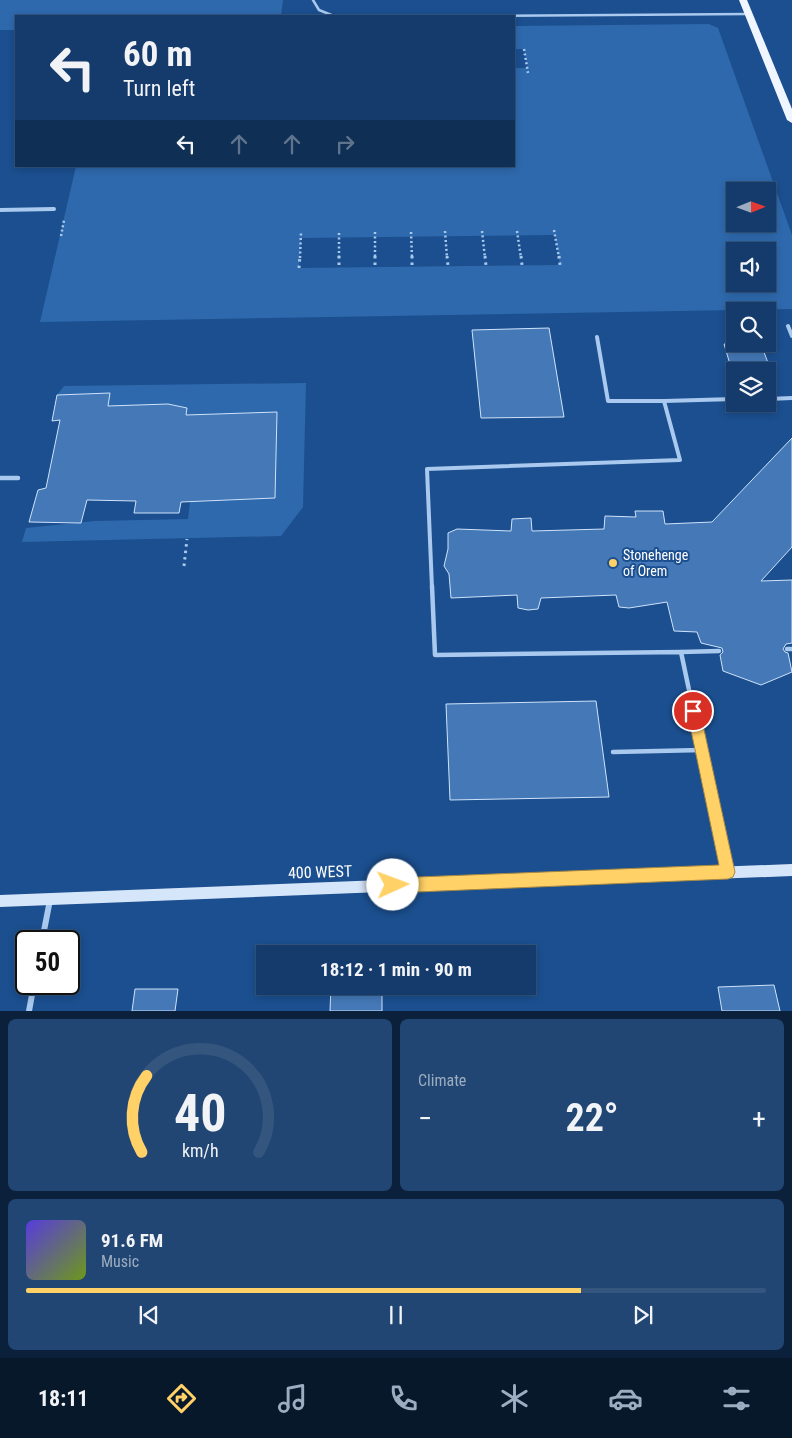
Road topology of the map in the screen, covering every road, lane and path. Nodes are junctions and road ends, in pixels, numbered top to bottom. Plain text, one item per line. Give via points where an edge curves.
1 (312, 0) edge
2 (743, 0) edge
3 (748, 14) junction
4 (332, 15) edge
5 (515, 16) edge
6 (524, 49) dead end
7 (528, 74) dead end
8 (792, 120) edge
9 (54, 209) dead end
10 (0, 210) edge
11 (64, 217) dead end
12 (554, 230) dead end
13 (482, 231) dead end
14 (517, 231) dead end
15 (375, 232) dead end
16 (411, 232) dead end
17 (445, 232) dead end
18 (301, 233) dead end
19 (339, 233) dead end
20 (61, 236) dead end
21 (522, 265) dead end
22 (560, 265) dead end
23 (448, 266) dead end
24 (486, 266) dead end
25 (375, 267) dead end
26 (412, 267) dead end
27 (299, 268) dead end
28 (338, 268) dead end
29 (788, 326) dead end
30 (792, 336) edge
31 (597, 338) dead end
32 (776, 398) edge
33 (792, 398) edge
34 (726, 399) edge
35 (664, 401) junction
36 (0, 478) edge
37 (18, 478) dead end
38 (187, 539) dead end
39 (184, 566) dead end
40 (719, 651) dead end
41 (681, 652) junction
42 (702, 750) junction
43 (613, 752) dead end
44 (792, 870) edge
45 (728, 872) junction
46 (50, 899) junction
47 (0, 900) edge
48 (44, 930) edge
49 (32, 995) edge
50 (29, 1010) edge

1 - 4 lane via 319,10
2 - 3 main road
3 - 5 lane
3 - 8 main road
6 - 7 path
9 - 10 street
11 - 20 path
12 - 22 path
13 - 24 path
14 - 21 path
15 - 25 path
16 - 26 path
17 - 23 path
18 - 27 path
19 - 28 path
29 - 30 lane
31 - 35 lane via 608,400
32 - 33 lane
34 - 35 lane
35 - 41 lane via 680,460 427,469 435,654
36 - 37 street
38 - 39 path
40 - 41 lane
41 - 42 lane
42 - 43 lane
42 - 45 lane
44 - 45 main road, 400 WEST
45 - 46 main road, 400 WEST
46 - 47 main road, 400 WEST
46 - 48 street
49 - 50 street

